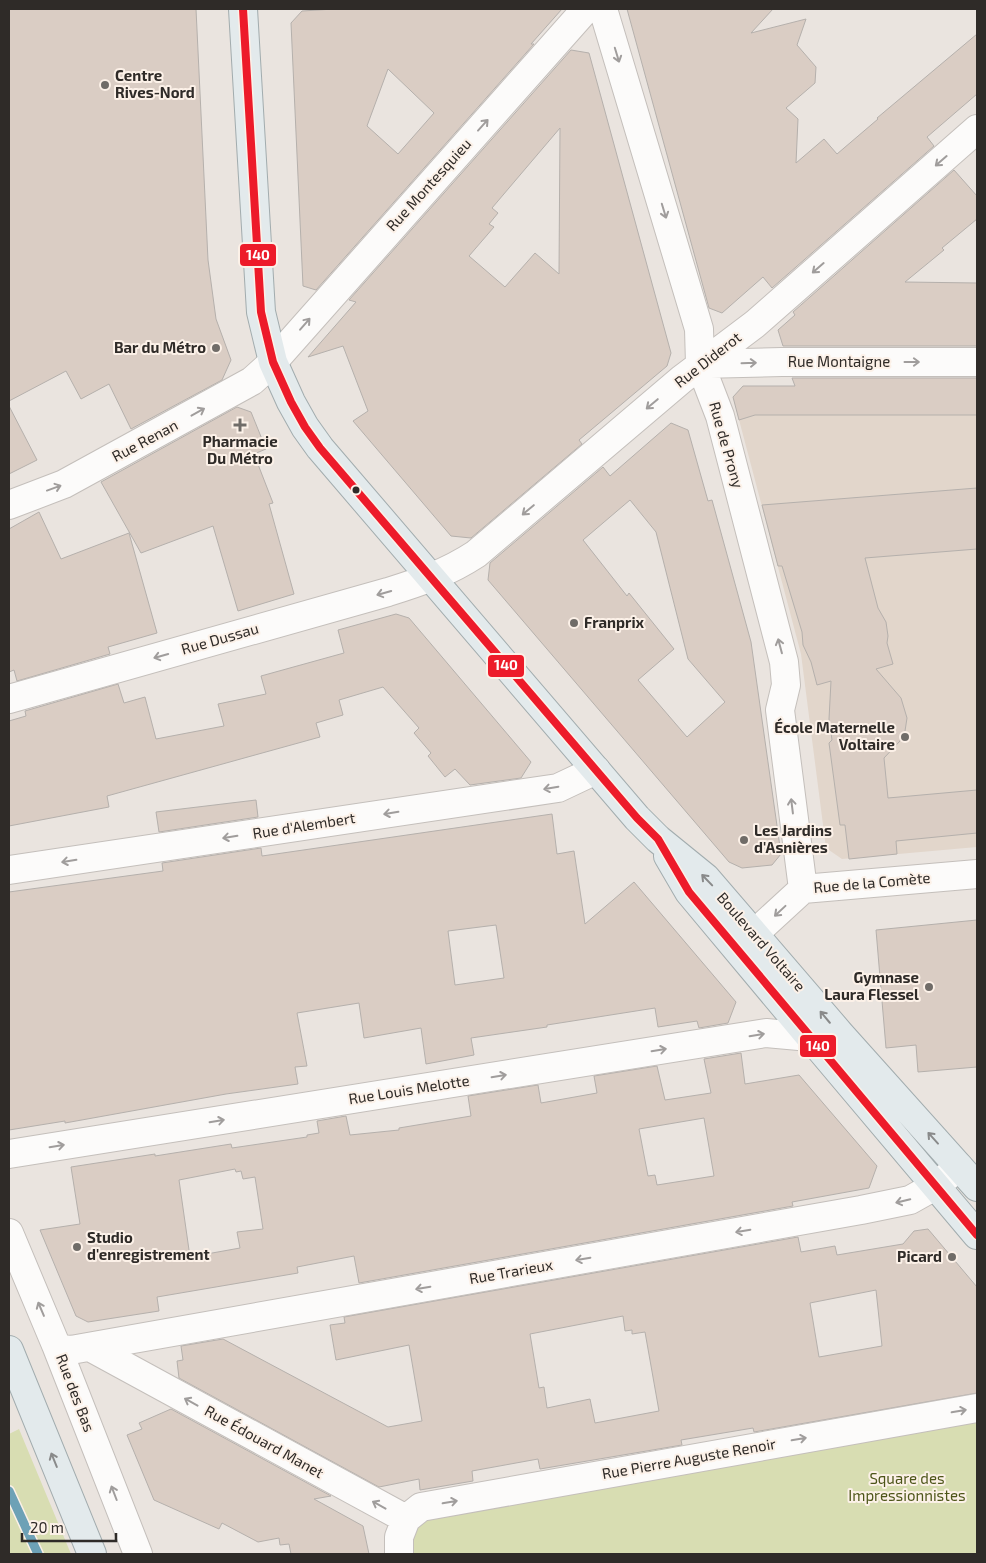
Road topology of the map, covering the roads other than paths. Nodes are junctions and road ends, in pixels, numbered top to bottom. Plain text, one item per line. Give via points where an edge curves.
1 (242, 9) edge
2 (586, 9) edge
3 (603, 9) edge
4 (977, 129) edge
5 (273, 362) junction
6 (977, 362) edge
7 (700, 364) junction
8 (9, 505) edge
9 (431, 578) junction
10 (9, 699) edge
11 (596, 770) junction
12 (658, 839) junction
13 (9, 870) edge
14 (977, 874) edge
15 (803, 889) junction
16 (754, 934) junction
17 (810, 1037) junction
18 (9, 1154) edge
19 (959, 1167) junction
20 (935, 1186) junction
21 (977, 1187) edge
22 (9, 1233) edge
23 (977, 1235) edge
24 (56, 1345) junction
25 (90, 1346) junction
26 (9, 1350) edge
27 (977, 1408) edge
28 (406, 1519) junction
29 (92, 1554) edge
30 (138, 1554) edge
31 (399, 1554) edge

1 - 5 main road, Boulevard Voltaire via 259,297
5 -> 2 street, Rue Montesquieu
3 -> 7 street, Rue de Prony via 699,329
4 -> 7 street, Rue Diderot via 755,324
8 -> 5 street, Rue Renan via 64,484 185,419 244,386
5 - 9 main road, Boulevard Voltaire via 291,402 320,448
7 -> 6 street, Rue Montaigne
7 -> 9 street, Rue Diderot via 476,554
15 -> 7 street, Rue de Prony via 780,710 786,685 784,662 720,416
9 -> 10 street, Rue Dussau
9 - 11 main road, Boulevard Voltaire
11 - 12 main road, Boulevard Voltaire
11 -> 13 street, Rue d'Alembert via 558,788
16 -> 12 main road, Boulevard Voltaire via 706,878
12 - 17 main road, Boulevard Voltaire via 690,892
14 - 15 street, Rue de la Comète
15 -> 16 street, Rue de la Comète
19 -> 16 main road, Boulevard Voltaire
18 -> 17 street, Rue Louis Melotte via 766,1033
17 - 20 main road, Boulevard Voltaire
19 - 20 street, Rue Trarieux
19 - 21 main road, Boulevard Voltaire
20 - 23 main road, Boulevard Voltaire
20 -> 25 street, Rue Trarieux via 910,1200 861,1210
24 -> 22 street, Rue des Bas
24 - 25 street, Rue Trarieux via 67,1350
30 -> 24 street, Rue des Bas
28 -> 25 street, Rue Édouard Manet
29 -> 26 main road
28 -> 27 street, Rue Pierre Auguste Renoir via 421,1507
28 - 31 street

